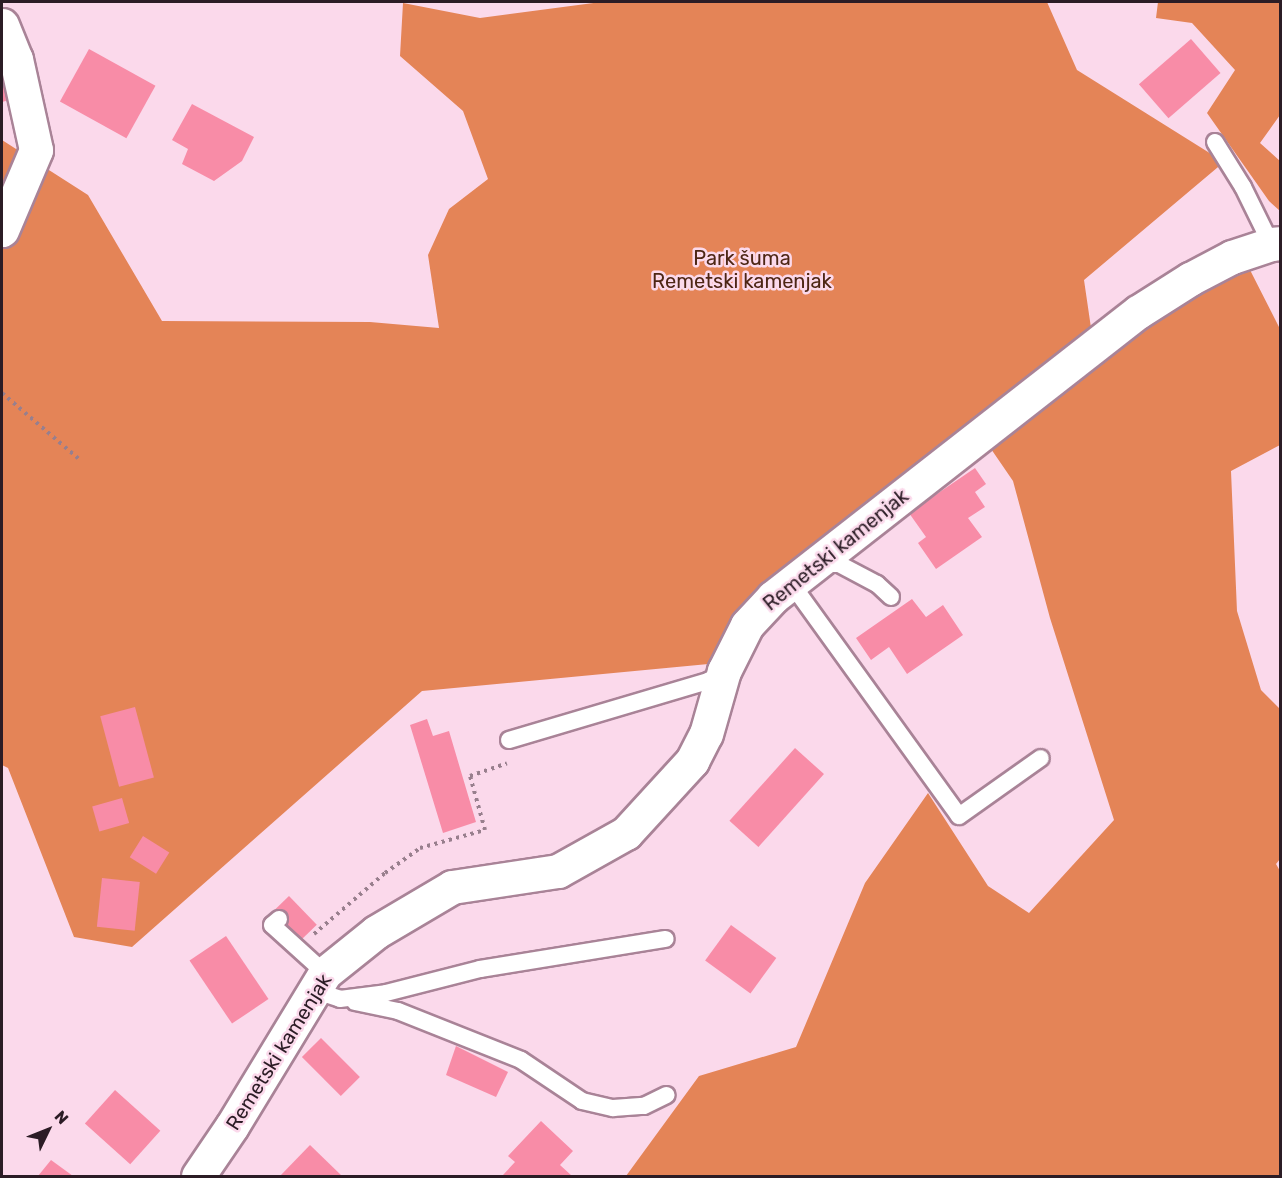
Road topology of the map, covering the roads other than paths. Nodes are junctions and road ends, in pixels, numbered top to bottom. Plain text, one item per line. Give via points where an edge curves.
1 (2, 25) edge
2 (1215, 142) dead end
3 (2, 230) edge
4 (1276, 243) edge
5 (803, 574) junction
6 (891, 597) dead end
7 (724, 671) junction
8 (509, 740) road end
9 (1041, 758) dead end
10 (279, 919) dead end
11 (666, 939) dead end
12 (326, 987) junction
13 (667, 1095) dead end
14 (198, 1176) edge

1 - 3 street via 16,59 36,150
2 - 4 lane
4 - 5 street, Remetski kamenjak via 1232,257 1138,312
5 - 6 lane via 839,564 878,584
5 - 7 street, Remetski kamenjak via 747,625
5 - 9 lane via 959,816
7 - 8 lane via 708,681
7 - 12 street, Remetski kamenjak via 706,734 692,761 626,833 558,871 452,887 376,932
10 - 12 lane via 272,925
11 - 12 lane via 480,969 386,993
12 - 13 lane via 456,1032 521,1060 582,1101 614,1108 644,1106
12 - 14 street, Remetski kamenjak

